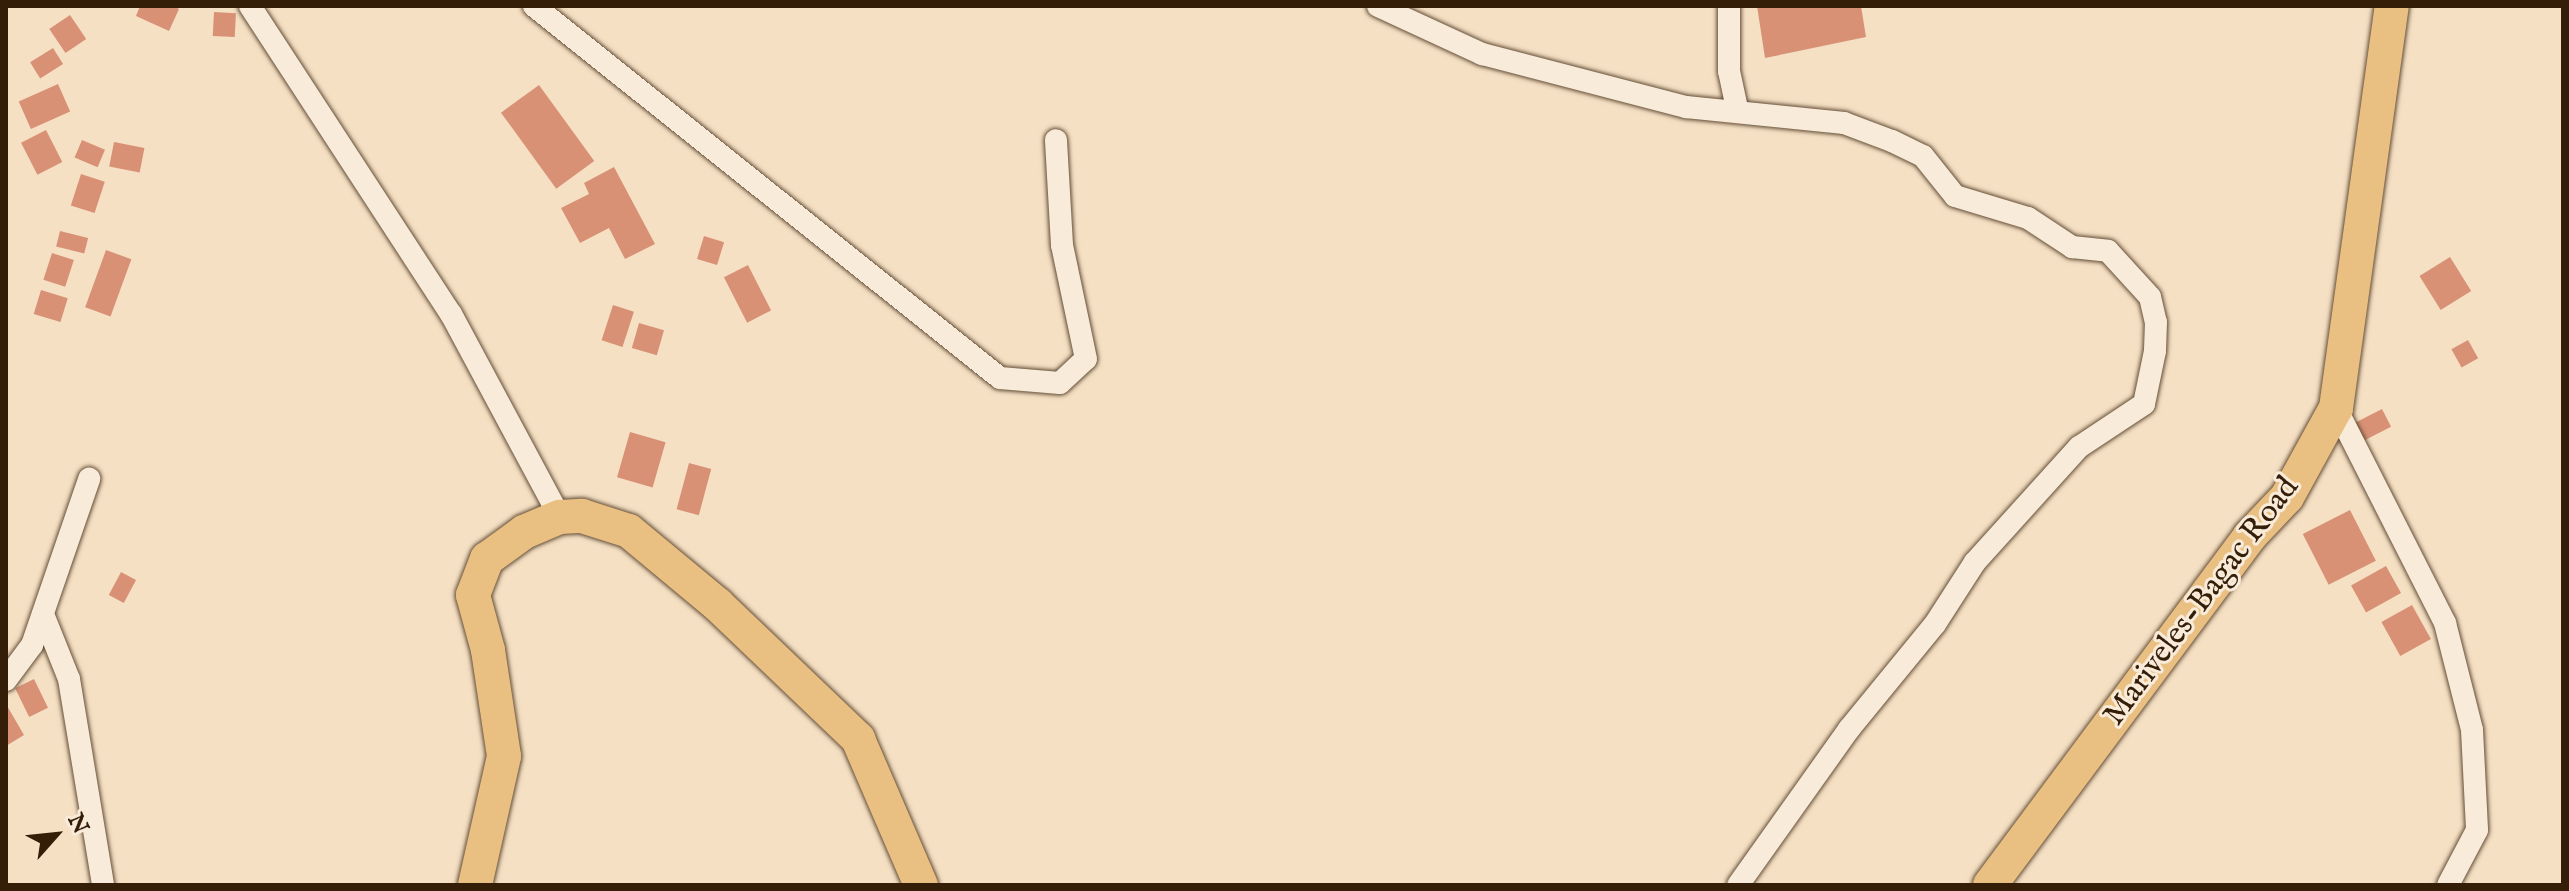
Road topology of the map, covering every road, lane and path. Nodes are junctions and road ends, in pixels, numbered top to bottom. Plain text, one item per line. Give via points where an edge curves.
1 (250, 6) edge
2 (534, 6) edge
3 (1378, 6) edge
4 (1729, 6) edge
5 (2392, 6) edge
6 (1737, 109) junction
7 (1056, 140) dead end
8 (2336, 408) junction
9 (89, 479) dead end
10 (560, 517) junction
11 (43, 614) junction
12 (6, 680) edge
13 (103, 885) edge
14 (475, 885) edge
15 (921, 885) edge
16 (1738, 885) edge
17 (1990, 885) edge
18 (2448, 885) edge

1 - 10 street via 451,314
2 - 7 street via 1000,378 1060,383 1086,359 1062,245
3 - 6 street via 1482,54 1686,107
4 - 6 street via 1729,71
5 - 8 main road, Mariveles-Bagac Road
6 - 16 street via 1844,123 1912,151 1955,196 2028,218 2072,247 2108,251 2150,297 2156,322 2152,381 2144,404 2079,447 1975,562 1935,624 1849,729
8 - 17 main road, Mariveles-Bagac Road via 2287,497 2249,537
8 - 18 street via 2445,623 2472,730 2477,830
9 - 11 street
10 - 14 main road via 524,532 487,559 473,595 488,650 504,756
10 - 15 main road via 582,516 629,531 718,605 858,739
11 - 12 street via 32,645
11 - 13 street via 69,679

